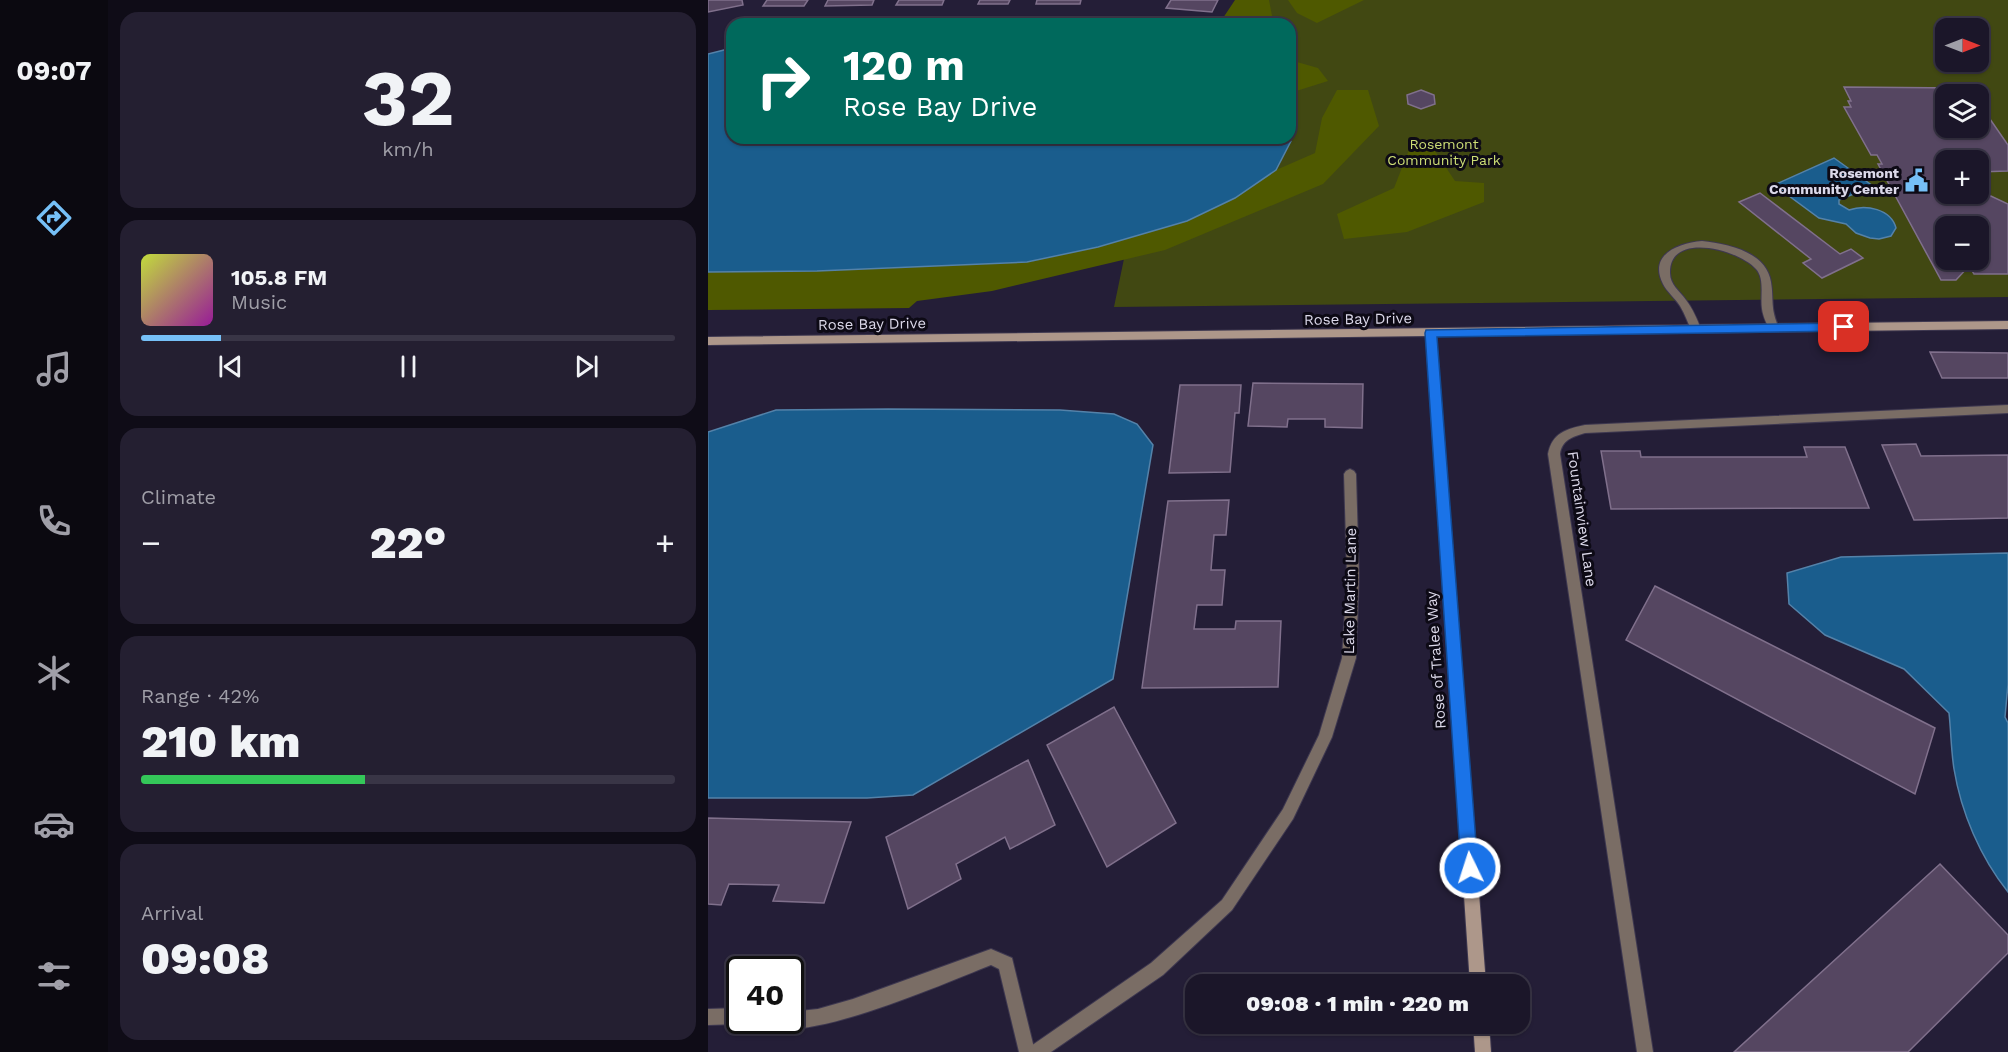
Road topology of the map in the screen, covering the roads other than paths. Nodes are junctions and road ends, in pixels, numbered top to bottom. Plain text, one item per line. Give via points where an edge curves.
1 (2008, 325) edge
2 (1774, 328) junction
3 (1696, 329) junction
4 (1431, 333) junction
5 (708, 341) edge
6 (2008, 409) edge
7 (1350, 474) dead end
8 (1477, 974) edge
9 (726, 1016) edge
10 (708, 1017) edge
11 (804, 1019) edge
12 (1482, 1034) edge
13 (1027, 1052) edge
14 (1037, 1052) edge
15 (1483, 1052) edge
16 (1644, 1052) edge

1 - 2 street, Rose Bay Drive
2 - 3 street, Rose Bay Drive
2 - 3 street via 1767,311 1767,283 1758,266 1740,252 1701,244 1673,253 1664,272
3 - 4 street, Rose Bay Drive
4 - 5 street, Rose Bay Drive
4 - 8 street, Rose of Tralee Way
6 - 16 street, Fountainview Lane via 1585,429 1560,437 1556,444 1554,454
7 - 14 street, Lake Martin Lane via 1353,576 1349,658 1324,737 1288,814 1227,905 1157,969
9 - 10 street
11 - 13 street via 908,989 991,957 1006,963
12 - 15 street

